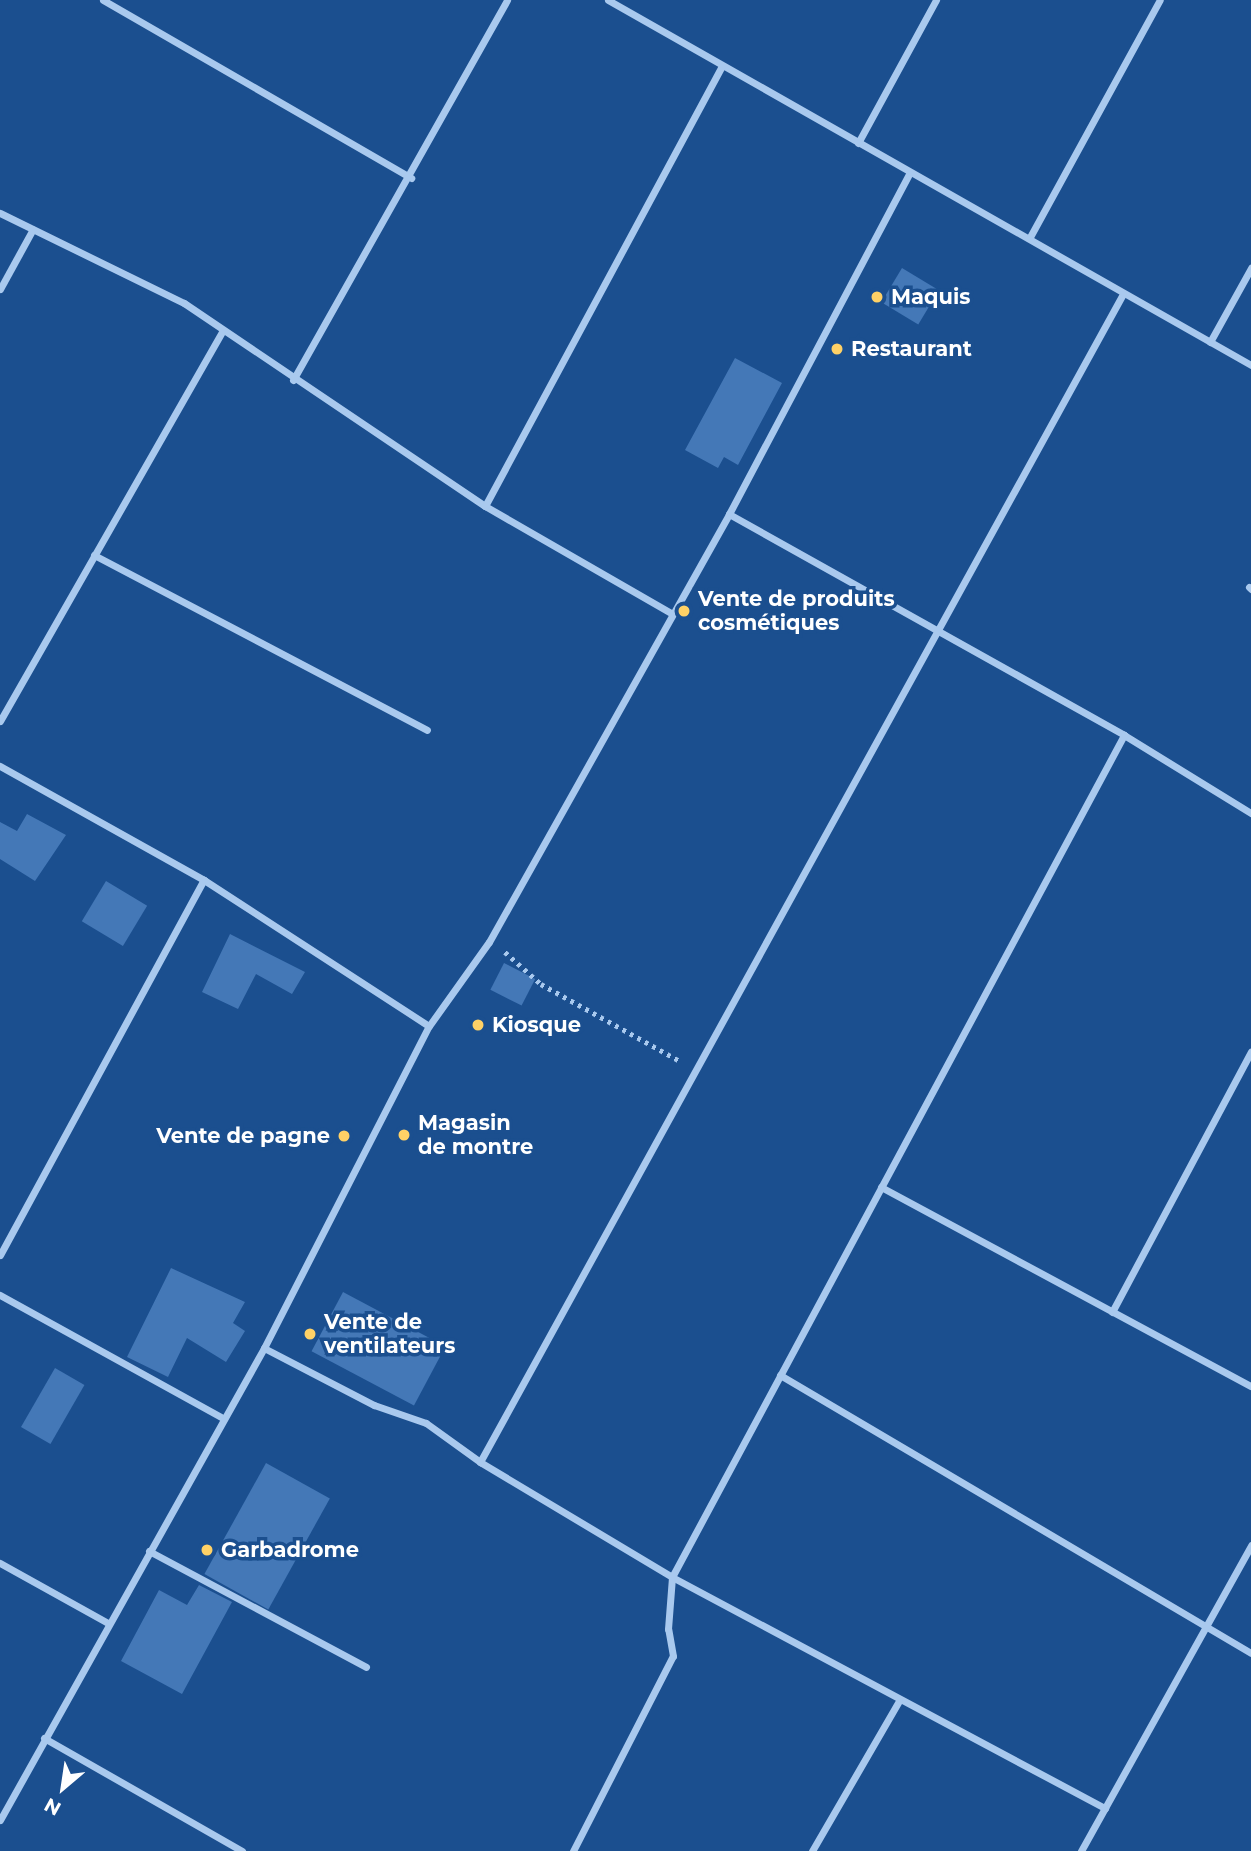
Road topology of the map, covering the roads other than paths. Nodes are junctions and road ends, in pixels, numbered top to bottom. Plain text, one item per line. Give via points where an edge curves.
1 (103, 0) edge
2 (507, 0) edge
3 (608, 0) edge
4 (936, 0) edge
5 (1160, 0) edge
6 (721, 67) junction
7 (858, 143) junction
8 (909, 174) junction
9 (411, 178) junction
10 (0, 213) edge
11 (33, 229) junction
12 (1030, 237) junction
13 (1251, 268) edge
14 (0, 289) edge
15 (1123, 294) junction
16 (221, 333) junction
17 (1210, 342) junction
18 (1251, 365) edge
19 (293, 380) junction
20 (485, 506) junction
21 (729, 514) junction
22 (94, 555) junction
23 (671, 612) junction
24 (937, 632) junction
25 (0, 721) edge
26 (427, 730) dead end
27 (1124, 735) junction
28 (0, 766) edge
29 (1251, 813) edge
30 (204, 880) junction
31 (429, 1026) junction
32 (1251, 1052) edge
33 (881, 1187) junction
34 (0, 1255) edge
35 (0, 1295) edge
36 (1112, 1312) junction
37 (264, 1348) junction
38 (780, 1375) junction
39 (1251, 1386) edge
40 (223, 1418) junction
41 (480, 1462) junction
42 (1251, 1545) edge
43 (149, 1551) junction
44 (0, 1563) edge
45 (672, 1577) junction
46 (108, 1623) junction
47 (1205, 1629) junction
48 (1251, 1653) edge
49 (366, 1667) dead end
50 (899, 1701) junction
51 (44, 1738) junction
52 (1105, 1808) junction
53 (3, 1809) edge
54 (0, 1820) edge
55 (242, 1851) edge
56 (573, 1851) edge
57 (813, 1851) edge
58 (1081, 1851) edge

1 - 9 street
2 - 9 street
3 - 6 street
4 - 7 street
5 - 12 street
6 - 7 street
6 - 20 street
7 - 8 street
8 - 12 street
8 - 21 street
9 - 19 street
10 - 11 street
11 - 14 street
11 - 16 street via 184,303
12 - 15 street
13 - 17 street
15 - 17 street
15 - 24 street
16 - 19 street
16 - 22 street
17 - 18 street
19 - 20 street
20 - 23 street
21 - 23 street
21 - 24 street
22 - 25 street
22 - 26 street
23 - 31 street via 489,942
24 - 27 street
24 - 41 street
27 - 29 street
27 - 33 street
28 - 30 street
30 - 31 street
30 - 34 street
31 - 37 street
32 - 36 street
33 - 36 street
33 - 38 street
35 - 40 street
36 - 39 street
37 - 40 street
37 - 41 street via 374,1405 426,1423
38 - 45 street
38 - 47 street
40 - 43 street
41 - 45 street
42 - 47 street
43 - 46 street
43 - 49 street
44 - 46 street
45 - 50 street
45 - 56 street via 667,1629 673,1656
46 - 51 street
47 - 48 street
47 - 52 street
50 - 52 street
50 - 57 street
51 - 53 street
51 - 55 street
52 - 58 street
53 - 54 street

